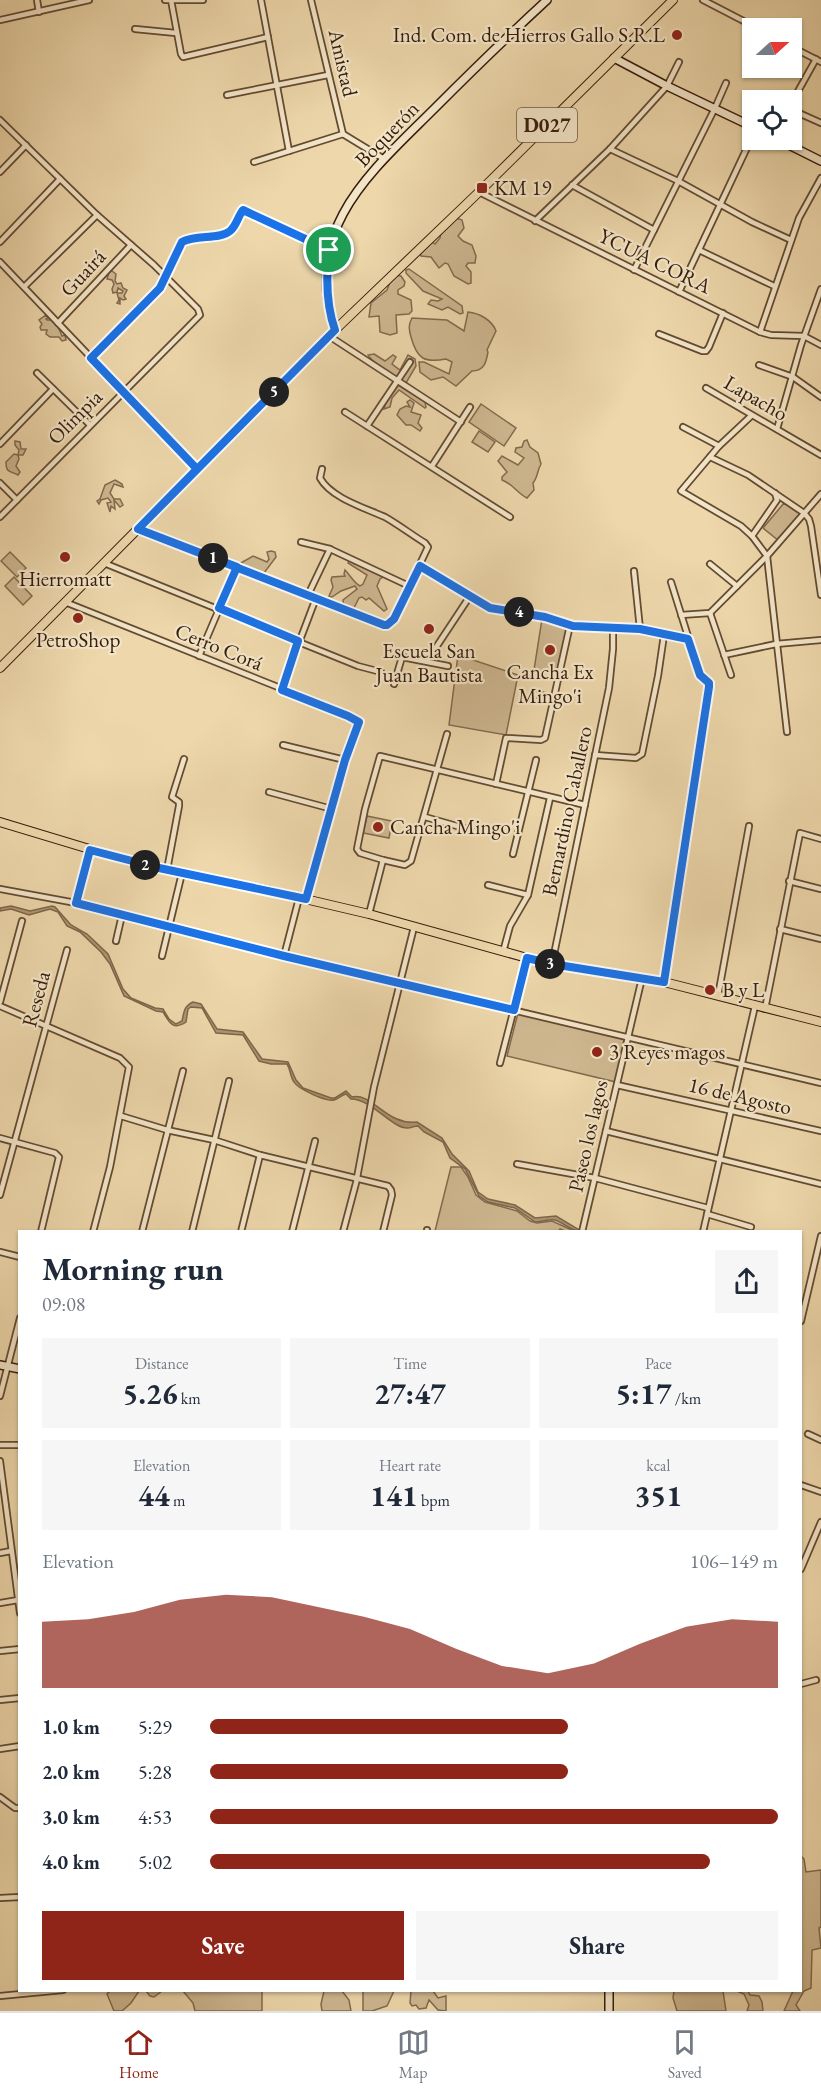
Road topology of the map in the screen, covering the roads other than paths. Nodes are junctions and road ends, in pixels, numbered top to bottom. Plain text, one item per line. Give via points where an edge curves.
1 (37, 0) edge
2 (89, 0) edge
3 (165, 0) edge
4 (203, 0) edge
5 (261, 0) edge
6 (311, 0) edge
7 (547, 0) edge
8 (673, 0) edge
9 (703, 0) edge
10 (171, 1) edge
11 (39, 12) junction
12 (0, 20) edge
13 (742, 21) edge
14 (135, 29) dead end
15 (176, 33) junction
16 (268, 37) junction
17 (802, 52) edge
18 (614, 58) junction
19 (818, 60) edge
20 (680, 62) dead end
21 (328, 75) junction
22 (726, 83) dead end
23 (276, 85) junction
24 (667, 86) junction
25 (799, 90) edge
26 (227, 94) dead end
27 (715, 108) junction
28 (802, 114) edge
29 (0, 120) edge
30 (742, 122) edge
31 (821, 123) edge
32 (343, 134) junction
33 (26, 145) junction
34 (610, 149) junction
35 (746, 150) edge
36 (799, 150) edge
37 (289, 151) junction
38 (384, 159) junction
39 (821, 161) edge
40 (254, 162) dead end
41 (0, 172) edge
42 (821, 178) edge
43 (60, 180) junction
44 (678, 181) junction
45 (572, 185) junction
46 (479, 192) junction
47 (720, 204) junction
48 (97, 215) junction
49 (536, 221) junction
50 (654, 230) junction
51 (791, 240) junction
52 (0, 242) edge
53 (131, 245) junction
54 (329, 250) junction
55 (699, 250) junction
56 (0, 262) edge
57 (634, 270) junction
58 (165, 278) junction
59 (774, 286) junction
60 (24, 287) junction
61 (821, 289) edge
62 (679, 292) junction
63 (723, 313) junction
64 (58, 323) junction
65 (760, 332) junction
66 (332, 333) junction
67 (659, 334) dead end
68 (804, 336) junction
69 (821, 345) edge
70 (91, 358) junction
71 (410, 362) dead end
72 (759, 365) dead end
73 (37, 373) dead end
74 (793, 377) junction
75 (398, 380) junction
76 (706, 388) dead end
77 (53, 389) junction
78 (124, 392) junction
79 (821, 398) edge
80 (470, 407) dead end
81 (345, 412) dead end
82 (751, 416) junction
83 (461, 422) junction
84 (90, 425) junction
85 (367, 426) junction
86 (683, 427) dead end
87 (777, 429) junction
88 (0, 444) edge
89 (719, 446) junction
90 (821, 455) edge
91 (710, 457) junction
92 (432, 466) junction
93 (197, 469) junction
94 (322, 470) dead end
95 (0, 483) edge
96 (776, 493) junction
97 (821, 494) edge
98 (16, 500) junction
99 (804, 513) junction
100 (0, 517) edge
101 (510, 517) dead end
102 (138, 529) junction
103 (752, 536) junction
104 (301, 542) dead end
105 (330, 549) junction
106 (767, 556) junction
107 (104, 563) junction
108 (710, 564) dead end
109 (420, 566) junction
110 (237, 567) junction
111 (634, 571) dead end
112 (671, 582) dead end
113 (409, 586) junction
114 (737, 586) junction
115 (308, 595) junction
116 (821, 595) edge
117 (470, 596) junction
118 (316, 598) junction
119 (65, 602) junction
120 (219, 608) junction
121 (710, 613) junction
122 (681, 615) junction
123 (570, 625) junction
124 (613, 628) junction
125 (640, 629) junction
126 (664, 635) junction
127 (688, 639) junction
128 (821, 640) edge
129 (298, 641) junction
130 (776, 644) junction
131 (724, 655) junction
132 (199, 657) junction
133 (427, 661) junction
134 (448, 666) dead end
135 (0, 668) edge
136 (381, 672) dead end
137 (731, 675) dead end
138 (394, 684) dead end
139 (282, 690) junction
140 (533, 694) dead end
141 (554, 696) junction
142 (787, 732) dead end
143 (447, 734) dead end
144 (283, 745) dead end
145 (595, 755) junction
146 (184, 759) dead end
147 (345, 760) junction
148 (536, 760) dead end
149 (437, 768) junction
150 (496, 784) junction
151 (269, 792) dead end
152 (528, 792) junction
153 (550, 798) junction
154 (585, 805) junction
155 (332, 809) junction
156 (425, 817) junction
157 (0, 822) edge
158 (749, 826) dead end
159 (478, 832) dead end
160 (821, 839) edge
161 (90, 850) junction
162 (513, 854) dead end
163 (383, 860) junction
164 (167, 870) junction
165 (182, 873) junction
166 (789, 881) junction
167 (488, 885) dead end
168 (0, 889) edge
169 (821, 889) edge
170 (528, 895) junction
171 (302, 898) junction
172 (76, 903) junction
173 (369, 914) junction
174 (122, 915) junction
175 (22, 921) dead end
176 (170, 927) junction
177 (414, 927) junction
178 (780, 929) junction
179 (821, 939) edge
180 (116, 941) dead end
181 (67, 950) dead end
182 (503, 952) junction
183 (162, 956) dead end
184 (284, 956) junction
185 (527, 958) junction
186 (552, 964) junction
187 (642, 978) junction
188 (664, 982) junction
189 (400, 983) junction
190 (718, 996) junction
191 (0, 1004) edge
192 (755, 1006) junction
193 (765, 1009) junction
194 (514, 1010) junction
195 (821, 1022) edge
196 (46, 1025) junction
197 (628, 1038) junction
198 (500, 1064) dead end
199 (743, 1064) junction
200 (183, 1071) dead end
201 (229, 1081) dead end
202 (821, 1083) edge
203 (617, 1084) junction
204 (731, 1110) junction
205 (121, 1116) junction
206 (167, 1130) junction
207 (606, 1131) junction
208 (821, 1131) edge
209 (0, 1138) edge
210 (214, 1140) junction
211 (315, 1140) dead end
212 (14, 1141) junction
213 (260, 1155) junction
214 (720, 1159) junction
215 (517, 1164) dead end
216 (307, 1167) junction
217 (357, 1178) junction
218 (595, 1178) junction
219 (821, 1184) edge
220 (0, 1195) edge
221 (707, 1211) junction
222 (751, 1227) dead end
223 (42, 1230) edge
224 (93, 1230) edge
225 (142, 1230) edge
226 (192, 1230) edge
227 (242, 1230) edge
228 (292, 1230) edge
229 (344, 1230) edge
230 (383, 1230) edge
231 (582, 1230) edge
232 (703, 1230) edge
233 (821, 1236) edge
234 (0, 1252) edge
235 (18, 1256) edge
236 (802, 1285) edge
237 (809, 1287) junction
238 (802, 1317) edge
239 (18, 1323) edge
240 (4, 1365) edge
241 (0, 1396) edge
242 (808, 1434) dead end
243 (821, 1440) edge
244 (0, 1445) edge
245 (18, 1445) edge
246 (0, 1461) edge
247 (802, 1485) edge
248 (821, 1492) edge
249 (2, 1504) edge
250 (821, 1522) edge
251 (11, 1551) junction
252 (0, 1553) edge
253 (802, 1567) edge
254 (18, 1600) joint
255 (0, 1603) edge
256 (18, 1649) edge
257 (0, 1651) edge
258 (816, 1680) dead end
259 (802, 1684) edge
260 (18, 1698) edge
261 (0, 1700) edge
262 (18, 1746) edge
263 (0, 1749) edge
264 (0, 1797) edge
265 (18, 1808) edge
266 (18, 1897) edge
267 (0, 1899) edge
268 (42, 1992) edge
269 (609, 1992) edge
270 (0, 1996) edge
271 (609, 2011) edge

1 - 11 street
2 - 11 street
3 - 10 street
4 - 10 street
5 - 16 street
6 - 21 street, Amistad
7 - 38 street, Boquerón
8 - 18 main road, D027
9 - 13 street
10 - 15 street
11 - 12 street
14 - 15 street
15 - 16 street via 181,54 187,57
16 - 23 street
17 - 19 street
18 - 24 street
18 - 46 main road, D027
19 - 25 street
20 - 24 street
21 - 23 street
21 - 32 street, Amistad
22 - 27 street
23 - 26 street
23 - 37 street
24 - 27 street
24 - 34 street
27 - 30 street
27 - 44 street
28 - 31 street
29 - 33 street
32 - 37 street
32 - 38 street
33 - 41 street
33 - 43 street
34 - 44 street
34 - 45 street
35 - 47 street
36 - 39 street
37 - 40 street
38 - 54 street, Boquerón via 350,199
42 - 51 street
43 - 48 street
43 - 52 street
44 - 47 street
44 - 50 street
45 - 49 street
45 - 50 street
46 - 49 street, YCUA CORA
46 - 66 main road, D027
47 - 51 street
47 - 55 street
48 - 53 street
48 - 60 street
49 - 57 street, YCUA CORA
50 - 57 street
51 - 59 street
53 - 58 street
53 - 64 street, Guairá
54 - 58 street via 243,210 229,232 182,242
54 - 66 street, Boquerón
55 - 59 street
55 - 62 street
56 - 60 street
57 - 62 street, YCUA CORA
58 - 70 street via 160,288
58 - 78 street, Olimpia via 200,315
59 - 65 street
60 - 64 street
61 - 68 street
62 - 63 street, YCUA CORA
63 - 65 street, YCUA CORA
63 - 67 street via 705,351
64 - 70 street
65 - 68 street, YCUA CORA
66 - 75 street
66 - 93 main road, D027
68 - 69 street, YCUA CORA
68 - 74 street
70 - 78 street
71 - 75 street
72 - 74 street
73 - 77 street
74 - 79 street
74 - 87 street
75 - 83 street
75 - 85 street
76 - 82 street, Lapacho
77 - 84 street
77 - 88 street
78 - 84 street, Olimpia
78 - 93 street
80 - 83 street
81 - 85 street
82 - 87 street, Lapacho
82 - 89 street
83 - 92 street
84 - 98 street, Olimpia
85 - 92 street
86 - 89 street
87 - 90 street, Lapacho
89 - 91 street
91 - 96 street
91 - 103 street via 681,493
92 - 101 street
93 - 102 main road, D027
94 - 109 street via 320,478 329,488 425,543 428,549
95 - 98 street
96 - 99 street
96 - 103 street via 777,500
97 - 99 street
98 - 100 street, Olimpia
99 - 106 street
99 - 116 street via 811,526
102 - 107 main road, D027
102 - 110 street
103 - 106 street
104 - 105 street
105 - 113 street
105 - 115 street
106 - 114 street
106 - 130 street
107 - 119 main road, D027
107 - 120 street
108 - 114 street
109 - 113 street
109 - 117 street
110 - 115 street
110 - 120 street
111 - 125 street
112 - 122 street
113 - 118 street via 394,619 387,625
114 - 121 street
115 - 118 street
117 - 123 street via 490,608
117 - 133 street
118 - 129 street
119 - 132 street, Cerro Corá
119 - 135 main road, D027
120 - 129 street
120 - 132 street
121 - 122 street
121 - 131 street
122 - 127 street
123 - 124 street
123 - 141 street
124 - 125 street
124 - 145 street, Bernardino Caballero via 609,688
125 - 126 street
126 - 127 street
126 - 145 street via 642,754 636,758
127 - 188 street via 700,675 709,687
128 - 130 street
129 - 136 street
129 - 139 street
130 - 131 street
130 - 142 street
131 - 137 street
132 - 139 street, Cerro Corá
133 - 134 street
133 - 138 street via 402,657
139 - 147 street, Cerro Corá via 359,722
140 - 141 street
141 - 150 street via 545,738 507,738
143 - 149 street
144 - 147 street
145 - 154 street, Bernardino Caballero
146 - 164 street via 172,797 179,806
147 - 155 street
148 - 152 street
149 - 150 street
149 - 156 street
149 - 163 street via 379,757 357,849
150 - 152 street
151 - 155 street
152 - 153 street
152 - 162 street
153 - 154 street
153 - 170 street
154 - 186 street, Bernardino Caballero
155 - 171 street
156 - 159 street
156 - 163 street via 409,864
157 - 161 main road
158 - 190 street
160 - 166 street via 800,833
161 - 164 main road
161 - 172 street
163 - 173 street
164 - 165 main road
165 - 171 main road
165 - 176 street
166 - 169 street
166 - 178 street
167 - 170 street
168 - 172 street
170 - 182 street via 510,926
171 - 173 main road
171 - 184 street
172 - 174 street
173 - 177 main road
174 - 176 street
174 - 180 street
175 - 191 street
176 - 183 street
176 - 184 street
177 - 182 main road
177 - 189 street
178 - 179 street
178 - 193 street
181 - 196 street, Reseda
182 - 185 main road
184 - 189 street
185 - 186 main road
185 - 194 street
186 - 187 main road
187 - 188 main road
187 - 197 street, Paseo los lagos
188 - 190 main road
189 - 194 street
189 - 217 street
190 - 192 main road
191 - 196 street
192 - 193 main road
192 - 199 street
193 - 195 main road
194 - 197 street
194 - 198 street
196 - 205 street via 127,1062 130,1073
196 - 212 street, Reseda
197 - 199 street
197 - 203 street, Paseo los lagos
199 - 202 street
199 - 204 street
200 - 206 street
201 - 210 street
203 - 204 street, 16 de Agosto
203 - 207 street, Paseo los lagos
204 - 208 street, 16 de Agosto
204 - 214 street
205 - 206 street
205 - 224 street
206 - 210 street
206 - 225 street
207 - 214 street
207 - 218 street, Paseo los lagos
209 - 212 street
210 - 213 street
210 - 226 street
211 - 216 street
212 - 220 street, Reseda
212 - 223 street via 58,1154
213 - 216 street
213 - 227 street
214 - 219 street
214 - 221 street
215 - 218 street
216 - 217 street
216 - 228 street
217 - 229 street
217 - 230 street via 391,1190
218 - 221 street
218 - 231 street, Paseo los lagos
221 - 222 street
221 - 232 street
233 - 237 street
234 - 235 street
236 - 237 street
237 - 238 street
239 - 240 street
240 - 241 street
242 - 243 street
244 - 245 street
246 - 249 street
247 - 248 street
249 - 251 street
250 - 253 street
251 - 252 street
251 - 254 street
254 - 255 street
256 - 257 street
258 - 259 street
260 - 261 street
262 - 263 street
264 - 265 street
266 - 267 street
268 - 270 street
269 - 271 street

